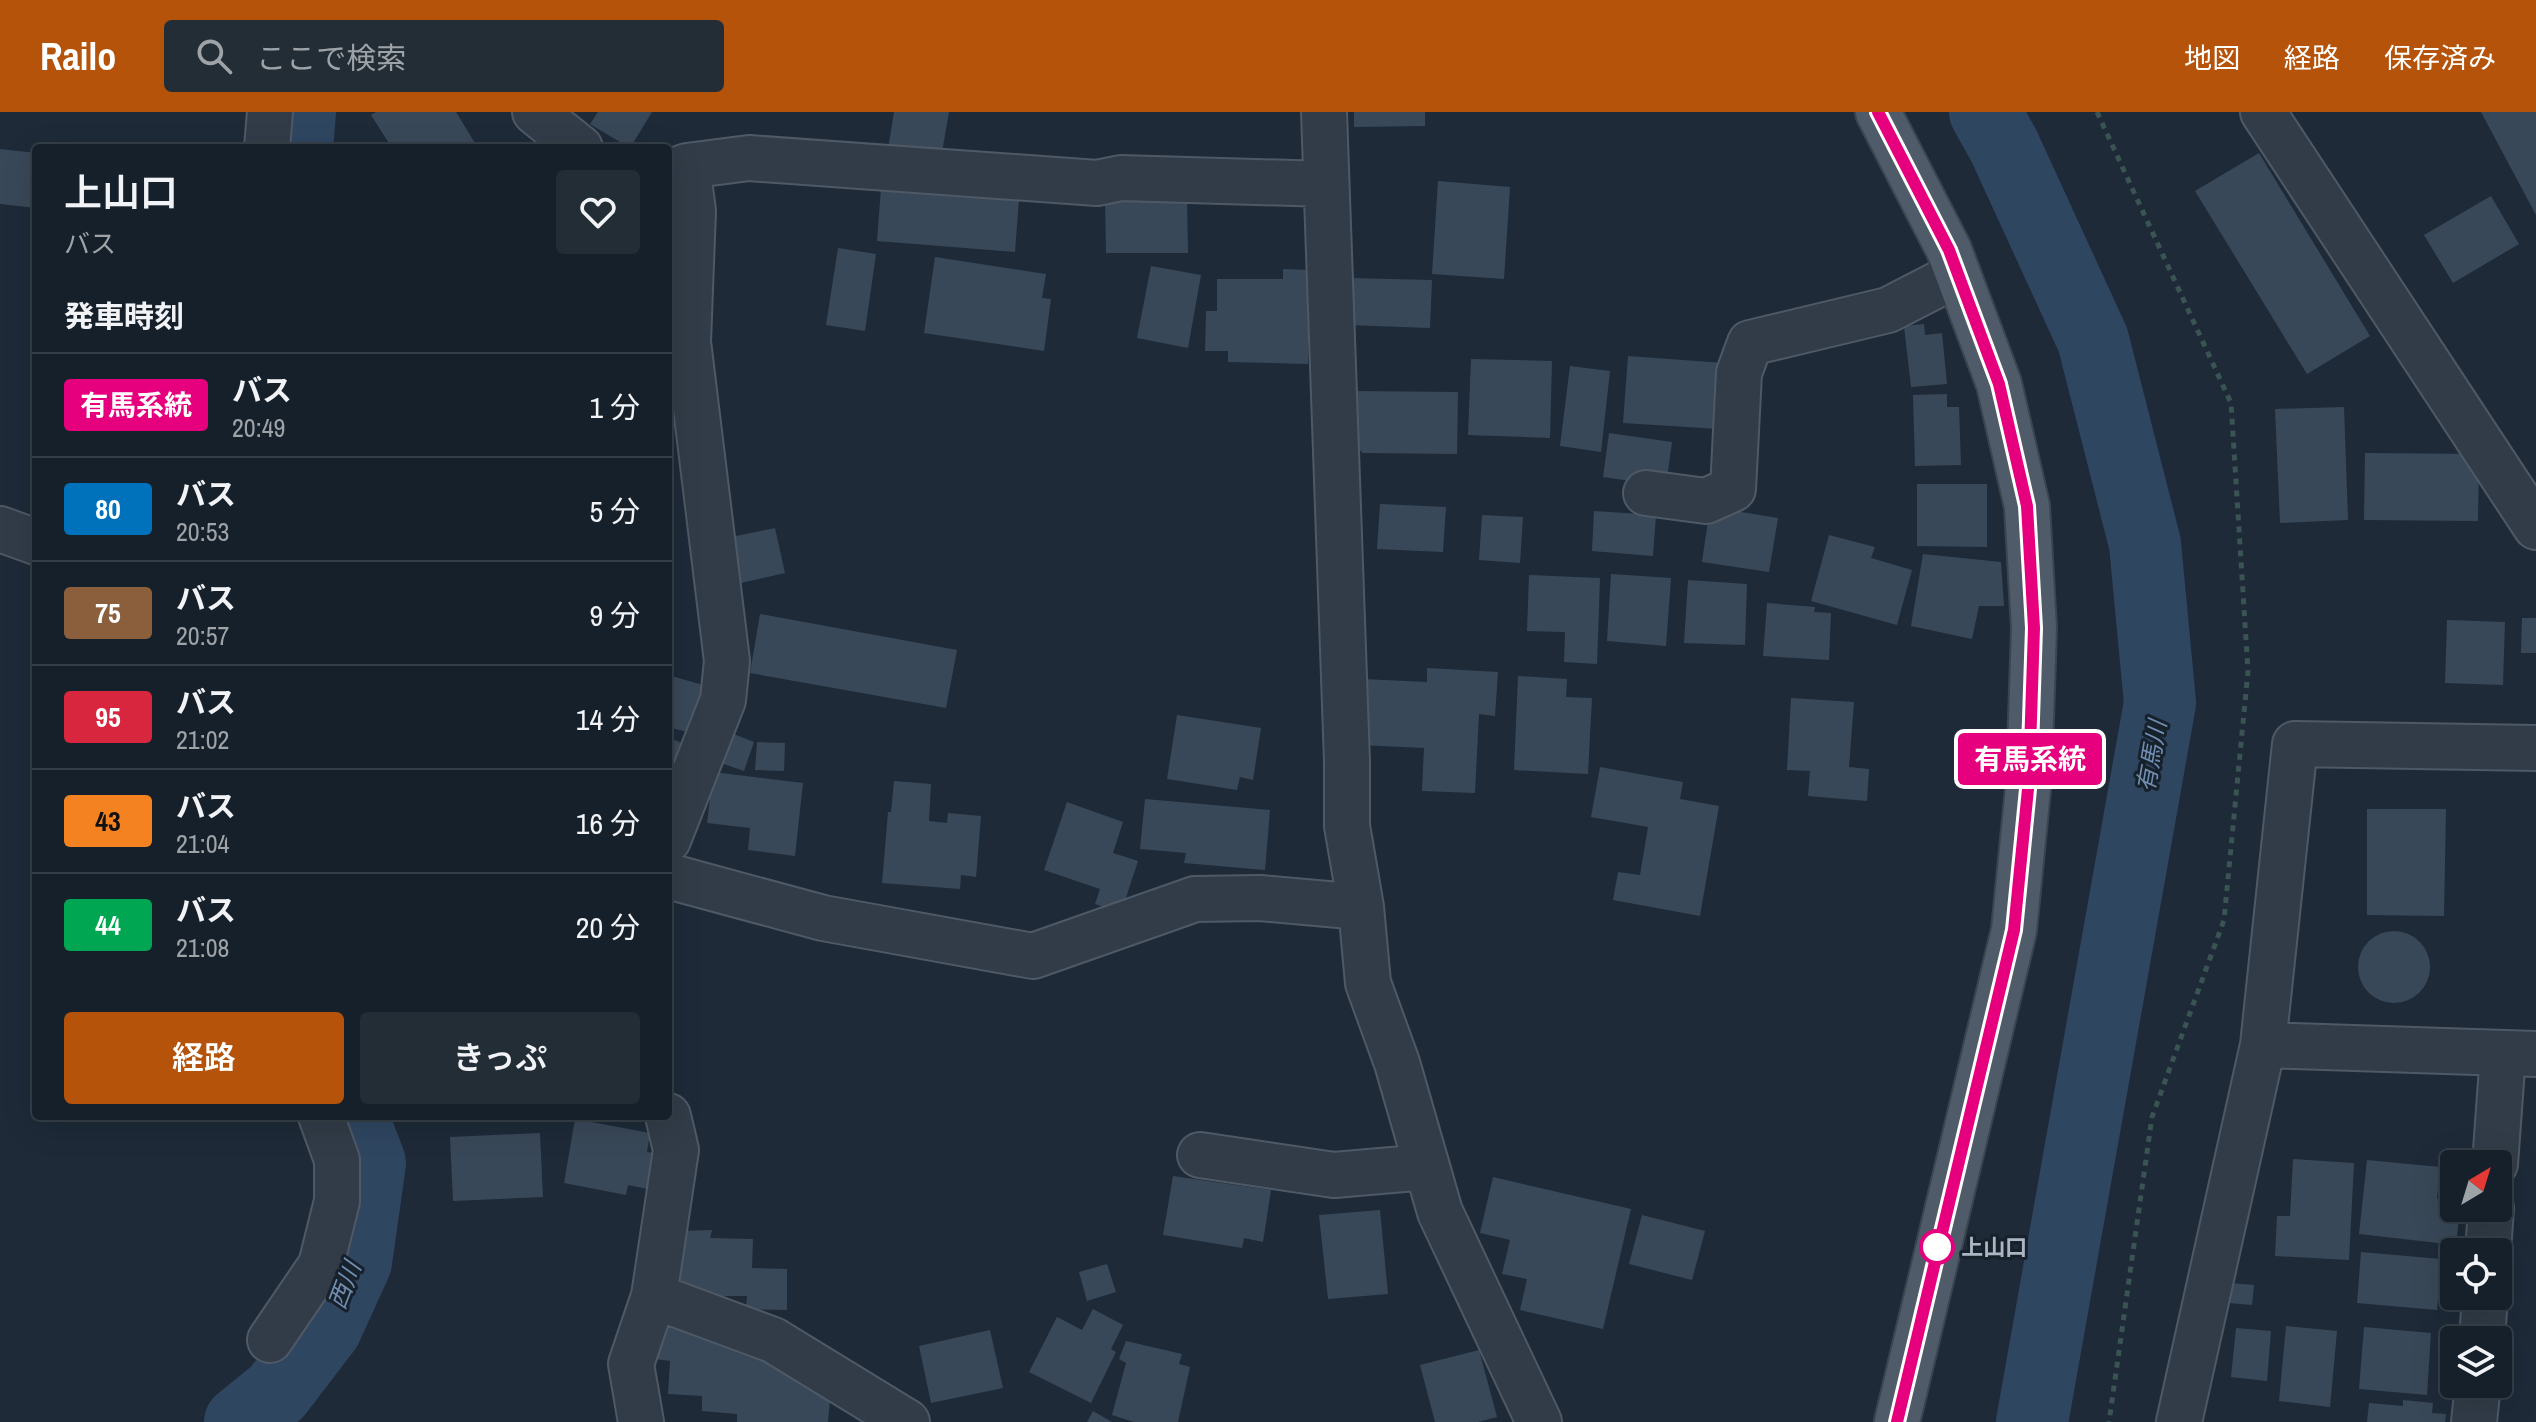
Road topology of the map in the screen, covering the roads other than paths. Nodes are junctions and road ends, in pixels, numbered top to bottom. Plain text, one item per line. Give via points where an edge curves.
1 (270, 112) edge
2 (535, 112) edge
3 (1324, 112) edge
4 (1878, 112) edge
5 (2263, 112) edge
6 (267, 144) edge
7 (575, 144) edge
8 (678, 169) edge
9 (1326, 184) junction
10 (1958, 274) junction
11 (1646, 493) dead end
12 (2536, 527) edge
13 (0, 529) edge
14 (32, 541) edge
15 (2536, 748) edge
16 (672, 830) edge
17 (672, 877) edge
18 (1361, 907) junction
19 (2263, 1045) junction
20 (2519, 1054) edge
21 (322, 1120) edge
22 (669, 1120) edge
23 (2498, 1150) edge
24 (1200, 1155) dead end
25 (1427, 1167) junction
26 (654, 1296) junction
27 (270, 1340) dead end
28 (2477, 1398) edge
29 (641, 1422) edge
30 (907, 1422) edge
31 (1539, 1422) edge
32 (1897, 1422) edge
33 (2179, 1422) edge
34 (2474, 1422) edge

1 - 6 street
2 - 7 street
3 - 9 street
4 - 10 main road
5 - 12 street
8 - 9 street via 749,158 1097,183 1121,178
8 - 16 street via 693,211 688,342 727,661 723,700
9 - 18 street via 1347,826
10 - 11 street via 1888,310 1750,343 1739,373 1733,489 1706,501
10 - 32 main road via 1999,384 2027,506 2034,628 2029,779 2014,930
13 - 14 street
15 - 19 street via 2295,744
17 - 18 street via 823,918 1033,956 1195,899 1260,898
18 - 25 street via 1368,983
19 - 20 street
19 - 33 street
20 - 23 street
21 - 27 street via 337,1160 337,1201 321,1265
22 - 26 street via 676,1150
24 - 25 street via 1334,1175
25 - 31 street via 1440,1212
26 - 29 street via 631,1364
26 - 30 street via 773,1340
28 - 34 street

